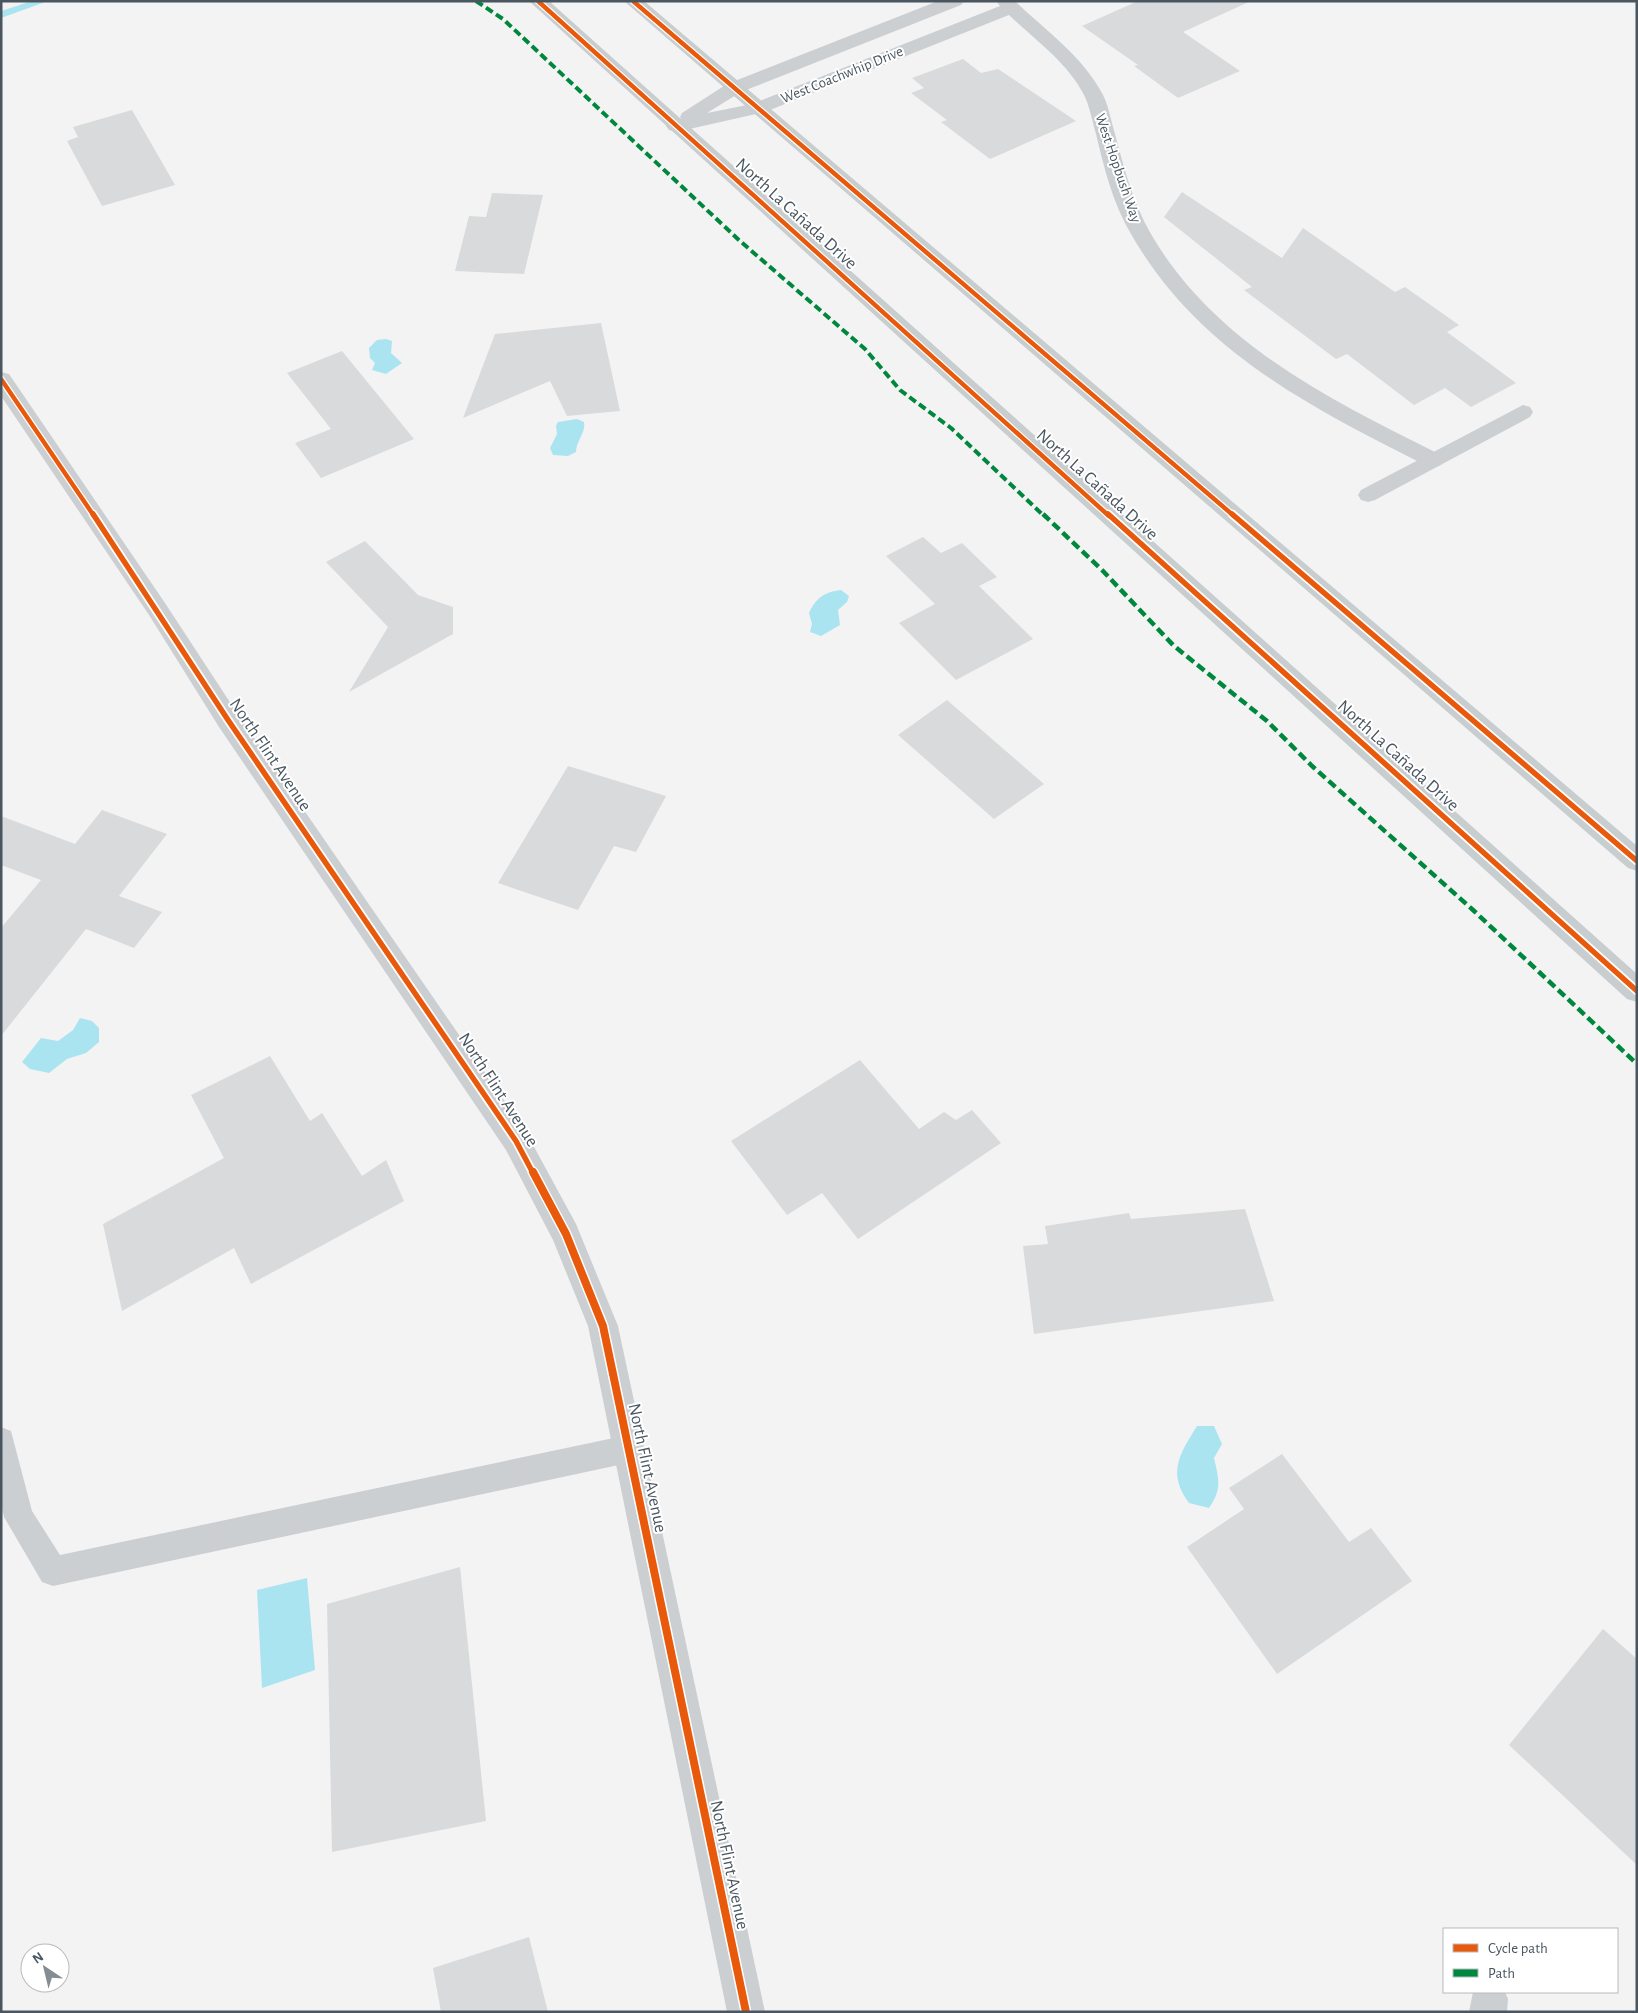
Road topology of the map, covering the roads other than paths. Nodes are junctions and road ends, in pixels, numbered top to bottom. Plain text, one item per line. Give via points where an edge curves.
1 (538, 1) edge
2 (633, 1) edge
3 (955, 1) edge
4 (1008, 5) edge
5 (734, 88) junction
6 (758, 108) junction
7 (676, 126) junction
8 (1, 378) edge
9 (1523, 412) dead end
10 (1433, 460) junction
11 (1368, 495) dead end
12 (1637, 861) edge
13 (1637, 991) edge
14 (1, 1441) edge
15 (628, 1449) junction
16 (10, 1523) edge
17 (746, 2012) edge

1 - 7 main road, North La Cañada Drive
2 - 5 main road
3 - 5 street, West Coachwhip Drive
4 - 6 street, West Coachwhip Drive
4 - 10 street, West Hopbush Way via 1076,68 1094,95 1115,170 1140,233 1164,269 1198,309 1226,338 1272,373 1329,407
5 - 6 main road
5 - 7 street, West Coachwhip Drive
6 - 7 street, West Coachwhip Drive
6 - 12 main road
7 - 13 main road, North La Cañada Drive
8 - 15 street, North Flint Avenue via 228,720 516,1141 566,1234 603,1326
9 - 10 lane
10 - 11 lane
14 - 16 lane
15 - 16 lane via 53,1571
15 - 17 street, North Flint Avenue

